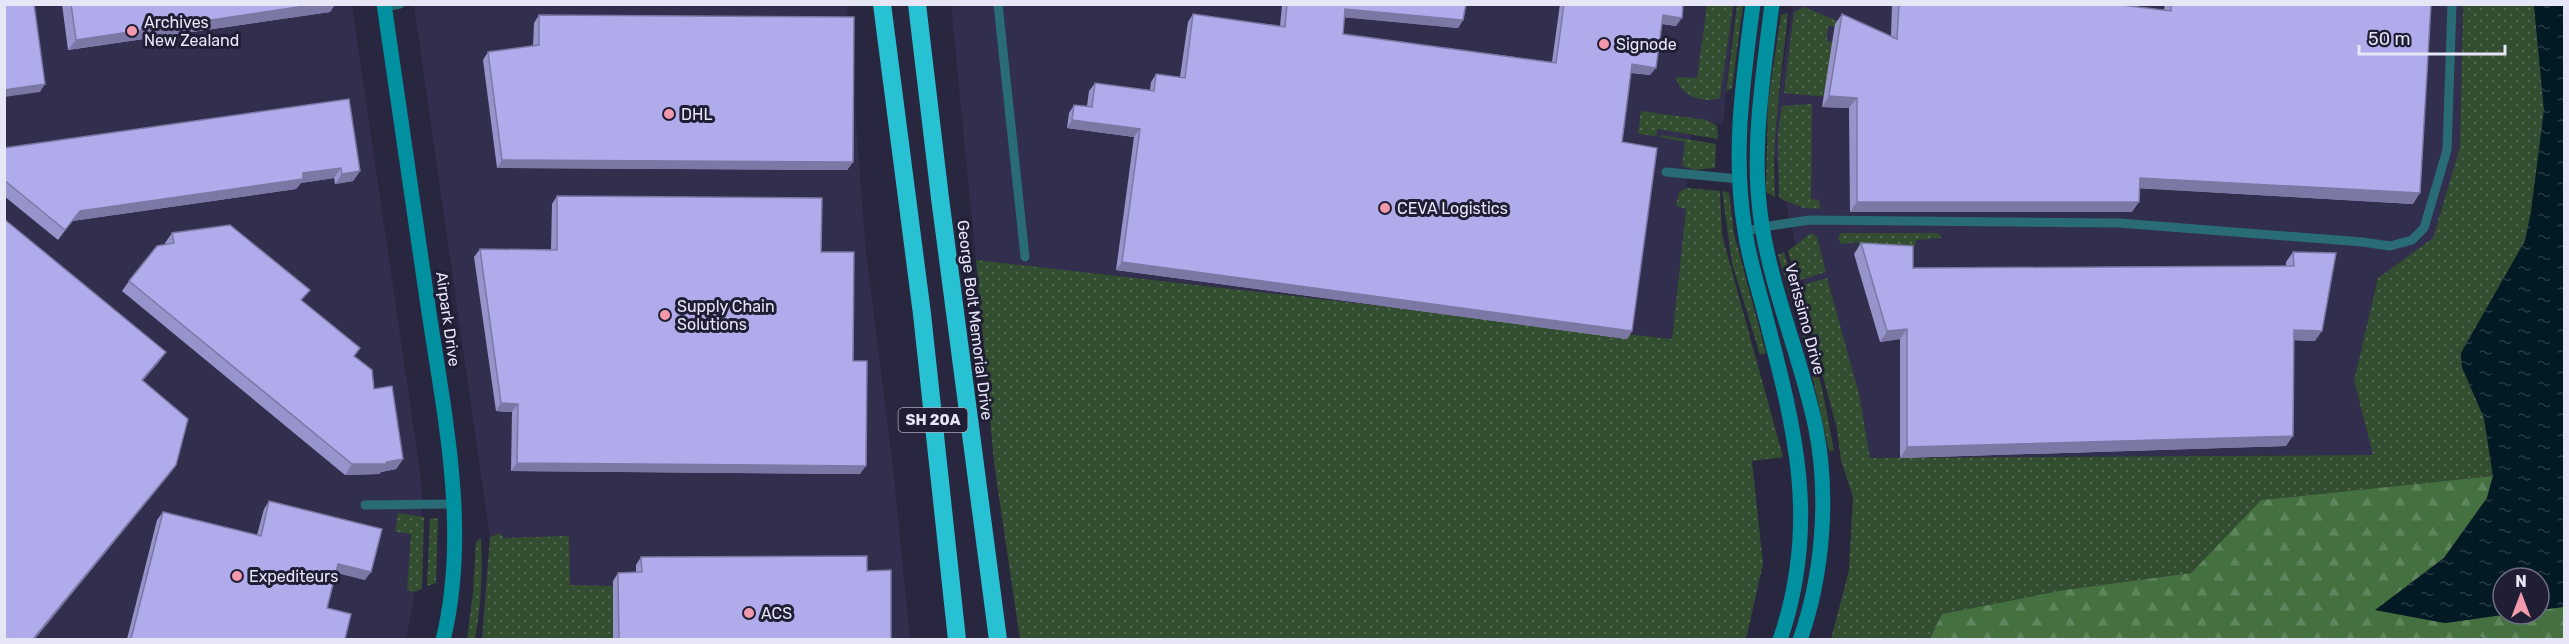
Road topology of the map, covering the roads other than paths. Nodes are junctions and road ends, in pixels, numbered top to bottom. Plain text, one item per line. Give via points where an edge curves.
1 (882, 4) edge
2 (917, 4) edge
3 (998, 4) edge
4 (1753, 4) edge
5 (1772, 4) edge
6 (2452, 4) edge
7 (389, 5) edge
8 (1666, 172) dead end
9 (1739, 179) junction
10 (1762, 227) junction
11 (1745, 232) junction
12 (1025, 257) dead end
13 (453, 504) junction
14 (365, 505) dead end
15 (443, 639) edge
16 (957, 639) edge
17 (998, 639) edge
18 (1780, 639) edge
19 (1800, 639) edge

1 - 16 highway, SH 20A via 922,314
2 - 17 highway, George Bolt Memorial Drive / SH 20A
3 - 12 lane
4 - 9 street via 1738,143
5 - 10 street, Verissimo Drive via 1759,135
6 - 10 lane via 2447,150 2424,228 2412,240 2390,246 2119,223 1810,220
7 - 13 street, Airpark Drive via 446,424
8 - 9 lane
9 - 11 street
10 - 11 lane
10 - 19 street, Verissimo Drive via 1816,429 1820,459 1820,555
11 - 18 street via 1784,386 1800,473 1799,562
13 - 14 lane
13 - 15 street, Airpark Drive via 453,583

